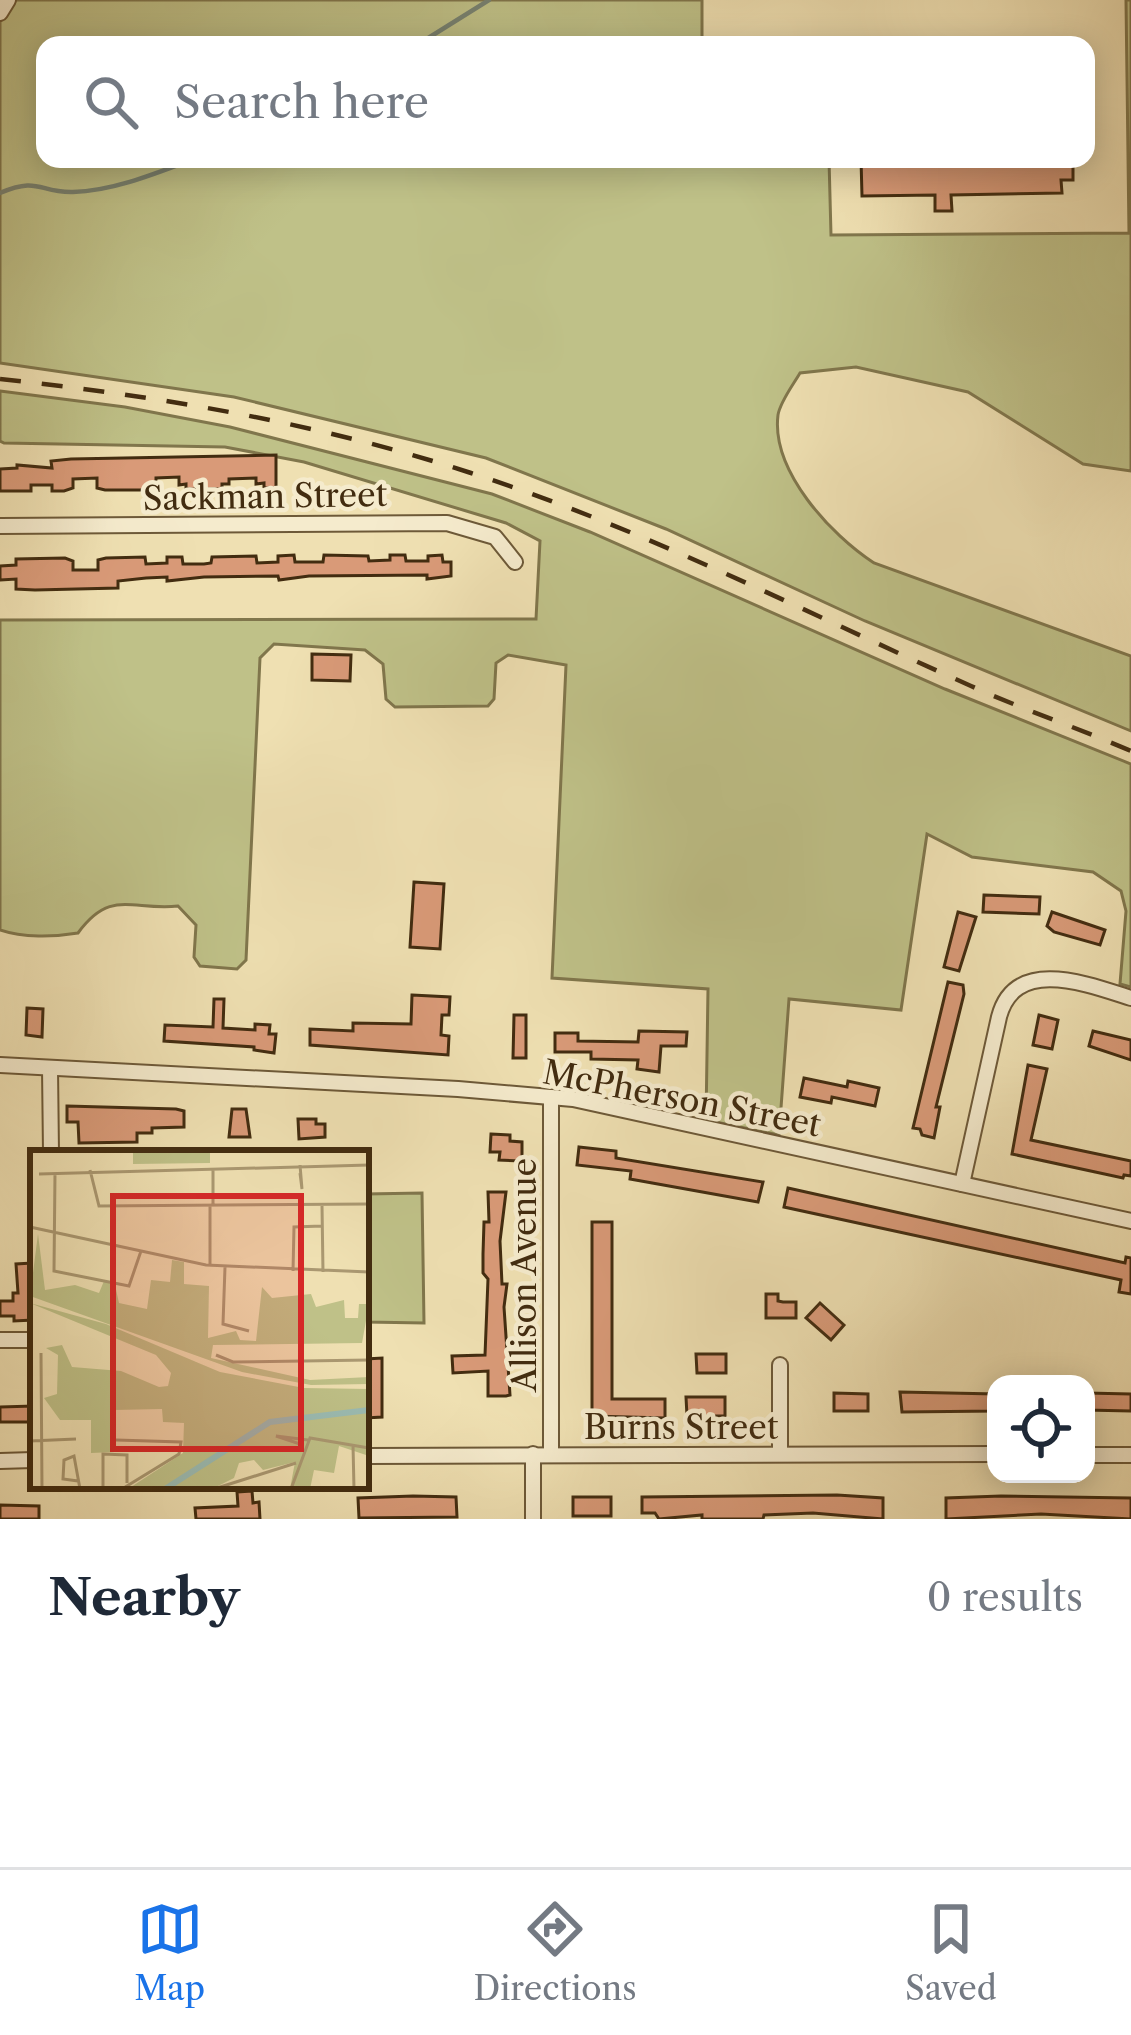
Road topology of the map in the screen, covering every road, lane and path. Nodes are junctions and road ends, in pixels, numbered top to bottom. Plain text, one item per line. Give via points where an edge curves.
1 (8, 0) edge
2 (0, 13) edge
3 (0, 526) edge
4 (515, 562) dead end
5 (1131, 998) edge
6 (0, 1065) edge
7 (50, 1068) junction
8 (551, 1096) junction
9 (51, 1150) edge
10 (962, 1184) junction
11 (1131, 1221) edge
12 (780, 1365) dead end
13 (533, 1454) junction
14 (551, 1454) junction
15 (780, 1454) junction
16 (987, 1454) edge
17 (1095, 1455) edge
18 (1131, 1455) edge
19 (369, 1456) edge
20 (30, 1460) edge
21 (0, 1461) edge
22 (533, 1519) edge

1 - 2 street
3 - 4 street, Sackman Street via 447,523 495,537
5 - 10 street via 1049,978 1008,994
6 - 7 street, McPherson Street
7 - 8 street, McPherson Street
7 - 9 street
8 - 10 street, McPherson Street
8 - 14 street, Allison Avenue
10 - 11 street, McPherson Street
12 - 15 street
13 - 14 street, Burns Street
13 - 19 street, Burns Street
13 - 22 street
14 - 15 street, Burns Street
15 - 16 street, Burns Street
17 - 18 street
20 - 21 street

